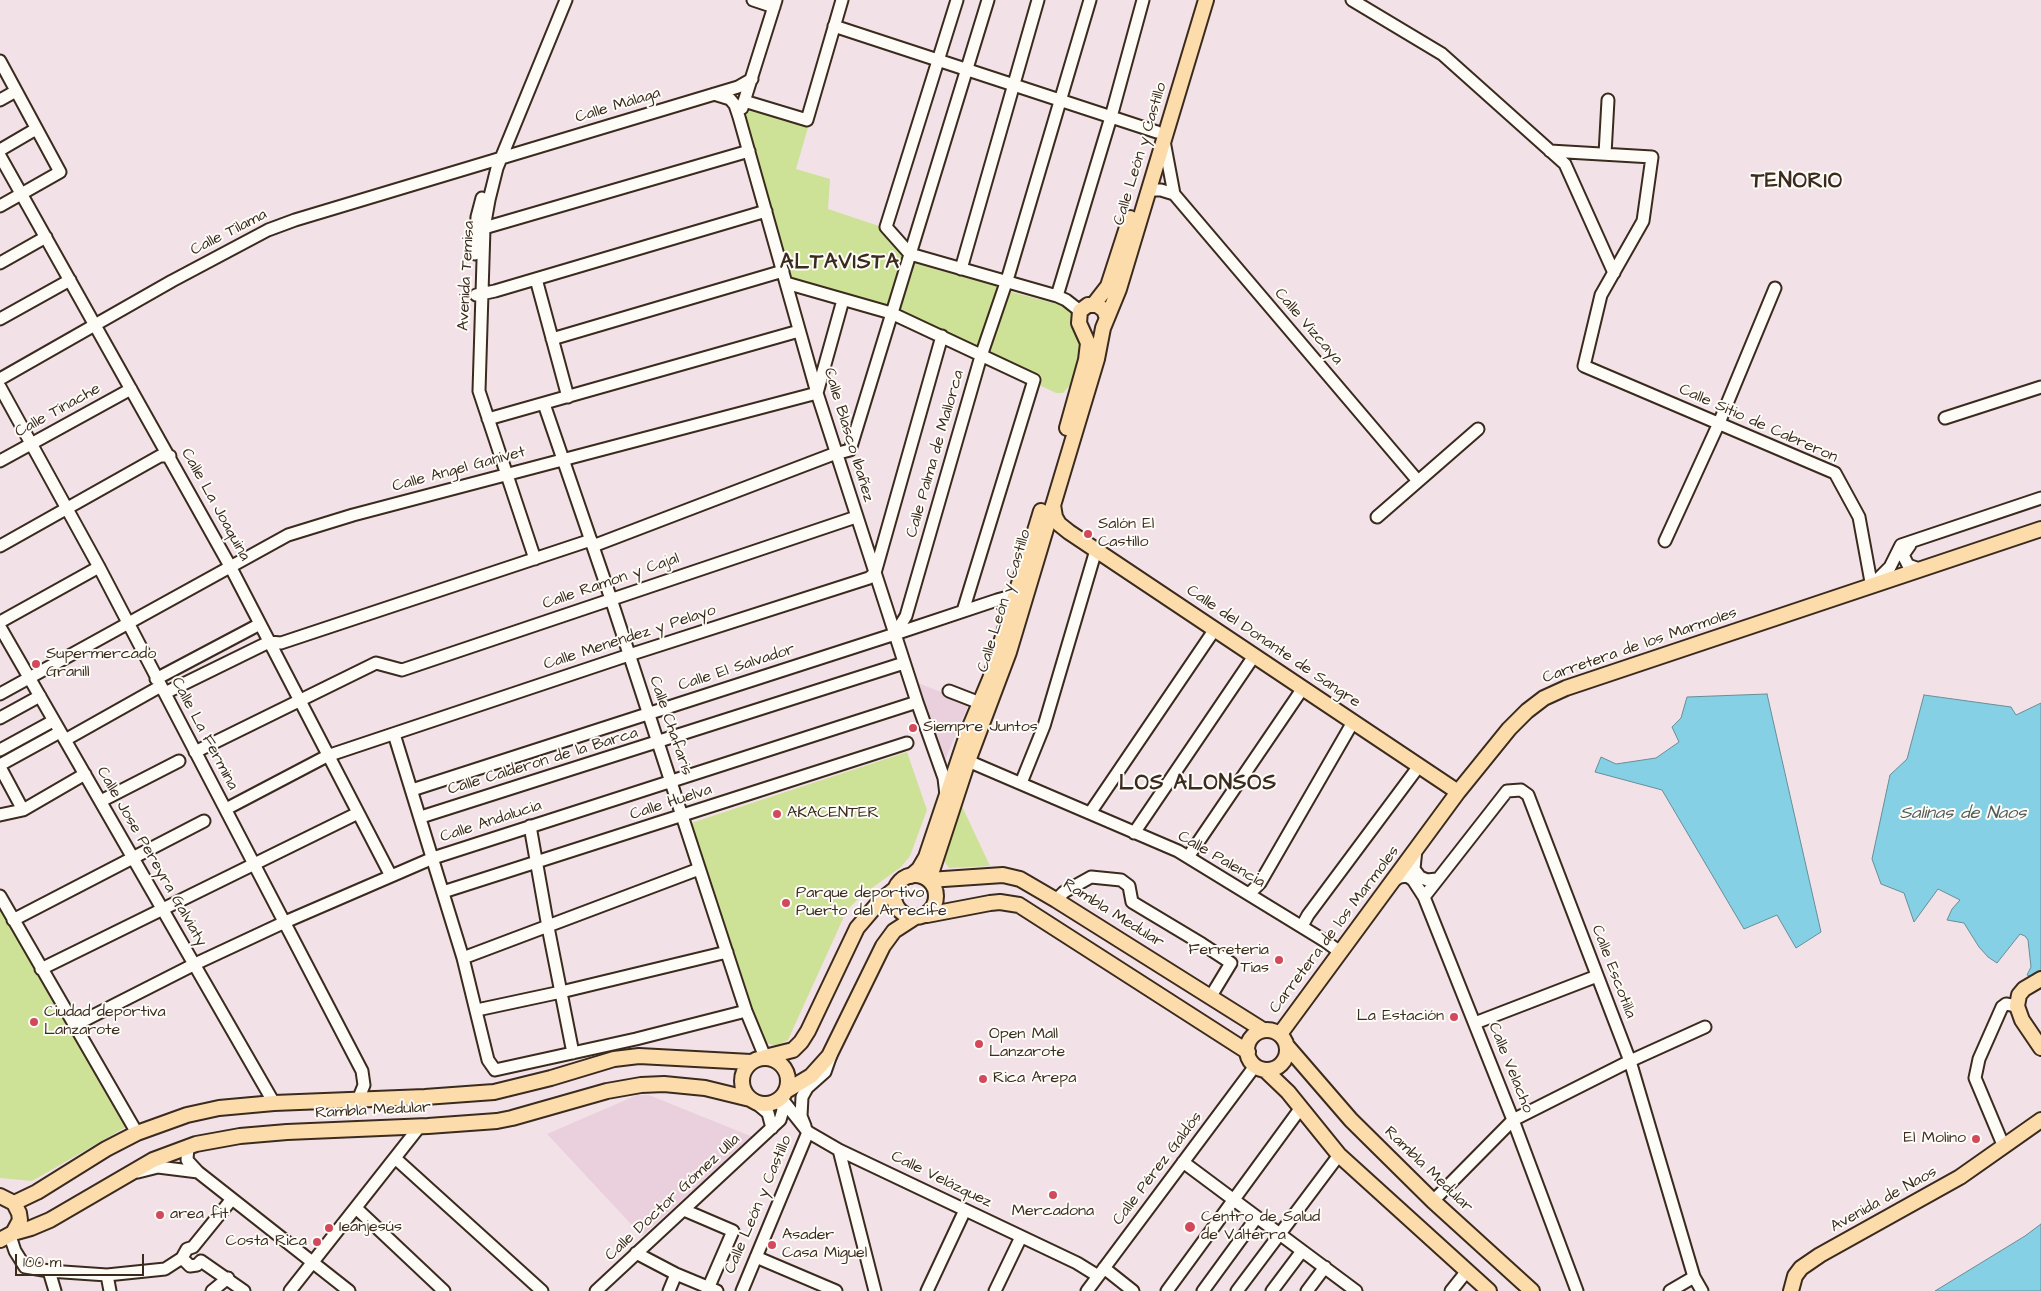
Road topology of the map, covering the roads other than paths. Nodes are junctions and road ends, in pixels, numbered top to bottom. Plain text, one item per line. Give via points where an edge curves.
1 (566, 0) edge
2 (753, 0) edge
3 (842, 0) edge
4 (957, 0) edge
5 (988, 0) edge
6 (1038, 0) edge
7 (1090, 0) edge
8 (1143, 0) edge
9 (1198, 0) edge
10 (1206, 0) edge
11 (1352, 0) edge
12 (775, 3) edge
13 (834, 26) junction
14 (938, 60) junction
15 (0, 61) edge
16 (968, 70) junction
17 (752, 79) junction
18 (1013, 85) junction
19 (16, 91) junction
20 (714, 94) junction
21 (0, 100) edge
22 (1060, 100) junction
23 (1608, 100) dead end
24 (744, 101) junction
25 (739, 116) junction
26 (1112, 117) junction
27 (36, 129) junction
28 (1161, 136) junction
29 (0, 150) edge
30 (749, 151) junction
31 (1550, 151) junction
32 (1605, 154) junction
33 (0, 156) edge
34 (497, 159) junction
35 (1170, 176) junction
36 (1155, 190) junction
37 (22, 194) junction
38 (1174, 194) junction
39 (0, 206) edge
40 (766, 211) junction
41 (484, 228) junction
42 (46, 237) junction
43 (910, 254) junction
44 (0, 263) edge
45 (961, 269) junction
46 (782, 271) junction
47 (1614, 273) junction
48 (536, 279) junction
49 (70, 280) junction
50 (1006, 282) junction
51 (786, 283) junction
52 (1774, 288) dead end
53 (478, 294) junction
54 (1057, 296) junction
55 (843, 300) junction
56 (1094, 304) junction
57 (1080, 311) junction
58 (891, 313) junction
59 (0, 319) edge
60 (1105, 323) junction
61 (94, 325) junction
62 (800, 331) junction
63 (1084, 331) junction
64 (942, 336) junction
65 (552, 340) junction
66 (981, 356) junction
67 (0, 379) edge
68 (2041, 386) edge
69 (0, 387) edge
70 (131, 389) junction
71 (817, 393) junction
72 (568, 397) junction
73 (544, 404) junction
74 (1945, 418) dead end
75 (488, 419) junction
76 (1719, 423) junction
77 (1478, 429) dead end
78 (32, 443) junction
79 (838, 454) junction
80 (170, 456) junction
81 (563, 460) junction
82 (0, 461) edge
83 (504, 476) junction
84 (1418, 481) junction
85 (2041, 498) edge
86 (1053, 505) junction
87 (67, 508) junction
88 (856, 517) junction
89 (1377, 517) dead end
90 (2041, 529) edge
91 (1069, 532) junction
92 (1044, 535) junction
93 (1665, 541) dead end
94 (1914, 541) junction
95 (592, 543) junction
96 (0, 546) edge
97 (1096, 550) junction
98 (535, 559) junction
99 (230, 566) junction
100 (99, 567) junction
101 (1919, 569) junction
102 (874, 573) junction
103 (1867, 587) junction
104 (1016, 595) junction
105 (612, 599) junction
106 (963, 611) junction
107 (0, 622) edge
108 (127, 622) junction
109 (260, 624) junction
110 (0, 627) edge
111 (1215, 629) junction
112 (896, 634) junction
113 (269, 642) junction
114 (629, 655) junction
115 (1254, 656) junction
116 (904, 663) junction
117 (29, 678) junction
118 (161, 686) junction
119 (1303, 688) junction
120 (949, 691) dead end
121 (0, 694) edge
122 (40, 696) junction
123 (299, 702) junction
124 (917, 702) junction
125 (980, 703) junction
126 (649, 713) junction
127 (0, 718) edge
128 (53, 721) junction
129 (1353, 722) junction
130 (394, 734) junction
131 (62, 736) junction
132 (659, 742) junction
133 (908, 743) dead end
134 (0, 750) edge
135 (196, 752) junction
136 (327, 756) junction
137 (179, 761) dead end
138 (968, 761) junction
139 (0, 766) edge
140 (1419, 766) junction
141 (84, 774) junction
142 (671, 781) junction
143 (1021, 783) junction
144 (412, 790) junction
145 (1458, 792) junction
146 (946, 796) junction
147 (101, 801) junction
148 (226, 809) junction
149 (23, 810) junction
150 (358, 813) junction
151 (1090, 813) junction
152 (0, 815) edge
153 (683, 816) junction
154 (420, 817) junction
155 (204, 821) dead end
156 (530, 826) junction
157 (1134, 833) junction
158 (1188, 857) junction
159 (132, 858) junction
160 (433, 858) junction
161 (537, 862) junction
162 (253, 863) junction
163 (936, 863) junction
164 (1409, 868) junction
165 (699, 869) junction
166 (391, 876) junction
167 (911, 876) junction
168 (929, 880) junction
169 (958, 880) junction
170 (1437, 880) junction
171 (1393, 881) junction
172 (895, 890) junction
173 (443, 892) junction
174 (1249, 894) junction
175 (0, 896) edge
176 (1424, 897) junction
177 (1056, 900) junction
178 (162, 909) junction
179 (921, 916) junction
180 (13, 920) junction
181 (285, 922) junction
182 (1302, 926) junction
183 (548, 927) junction
184 (727, 952) junction
185 (1340, 952) junction
186 (463, 958) junction
187 (195, 964) junction
188 (41, 969) junction
189 (1597, 976) junction
190 (2041, 979) edge
191 (561, 992) junction
192 (1211, 996) junction
193 (2017, 1006) junction
194 (477, 1010) junction
195 (746, 1010) junction
196 (1475, 1023) junction
197 (75, 1025) junction
198 (1705, 1027) dead end
199 (1263, 1030) junction
200 (1280, 1034) junction
201 (835, 1043) junction
202 (1287, 1046) junction
203 (2041, 1048) edge
204 (1248, 1052) junction
205 (573, 1053) junction
206 (765, 1057) junction
207 (1630, 1061) junction
208 (750, 1062) junction
209 (1260, 1068) junction
210 (783, 1095) junction
211 (358, 1100) junction
212 (753, 1101) junction
213 (274, 1103) junction
214 (1300, 1109) junction
215 (1513, 1120) junction
216 (2041, 1120) edge
217 (420, 1126) junction
218 (772, 1128) junction
219 (808, 1132) junction
220 (138, 1134) junction
221 (188, 1146) junction
222 (2004, 1147) junction
223 (839, 1150) junction
224 (1339, 1155) junction
225 (395, 1158) junction
226 (1183, 1162) junction
227 (198, 1172) junction
228 (128, 1174) junction
229 (0, 1196) edge
230 (1233, 1198) junction
231 (232, 1199) junction
232 (1433, 1201) junction
233 (14, 1203) junction
234 (356, 1208) junction
235 (684, 1210) junction
236 (965, 1210) junction
237 (1257, 1217) junction
238 (1281, 1235) junction
239 (8, 1236) edge
240 (1021, 1237) junction
241 (193, 1248) junction
242 (1302, 1251) junction
243 (636, 1254) junction
244 (756, 1257) junction
245 (182, 1258) junction
246 (201, 1261) junction
247 (312, 1262) junction
248 (1325, 1268) junction
249 (49, 1271) junction
250 (1467, 1271) junction
251 (1101, 1272) junction
252 (676, 1274) junction
253 (107, 1275) junction
254 (1694, 1277) junction
255 (228, 1278) junction
256 (815, 1287) edge
257 (1349, 1289) edge
258 (711, 1290) edge
259 (55, 1291) edge
260 (110, 1291) edge
261 (212, 1291) edge
262 (244, 1291) edge
263 (290, 1291) edge
264 (349, 1291) edge
265 (444, 1291) edge
266 (542, 1291) edge
267 (596, 1291) edge
268 (669, 1291) edge
269 (742, 1291) edge
270 (836, 1291) edge
271 (875, 1291) edge
272 (927, 1291) edge
273 (995, 1291) edge
274 (1087, 1291) edge
275 (1133, 1291) edge
276 (1167, 1291) edge
277 (1203, 1291) edge
278 (1237, 1291) edge
279 (1272, 1291) edge
280 (1308, 1291) edge
281 (1452, 1291) edge
282 (1489, 1291) edge
283 (1532, 1291) edge
284 (1577, 1291) edge
285 (1670, 1291) edge
286 (1702, 1291) edge
287 (1791, 1291) edge

1 - 34 street, Avenida Temisa
2 - 12 street
3 - 13 street
4 - 14 street
5 - 16 street
6 - 18 street
7 - 22 street, Calle Palma de Mallorca
8 - 26 street
9 - 28 main road, Calle León y Castillo
10 - 28 main road, Calle León y Castillo
11 - 31 street via 1442,54
12 - 17 street
13 - 14 street
13 - 24 street via 807,120
14 - 16 street
14 - 43 street via 886,227
15 - 19 street
16 - 18 street
16 - 43 street
17 - 20 street, Calle Málaga
17 - 24 street
18 - 22 street
18 - 45 street
19 - 21 street
19 - 27 street
20 - 25 street, Calle Blasco Ibañez via 730,99
20 - 34 street, Calle Málaga
22 - 26 street
22 - 50 street, Calle Palma de Mallorca
23 - 32 street
24 - 25 street
25 - 30 street, Calle Blasco Ibañez
26 - 28 street
26 - 54 street
27 - 29 street
27 - 37 street via 60,172
28 - 35 street
28 - 36 main road, Calle León y Castillo
28 - 56 main road, Calle León y Castillo via 1108,286
30 - 40 street, Calle Blasco Ibañez
30 - 41 street
31 - 32 street
31 - 47 street via 1565,164
32 - 47 street via 1652,157 1643,221
33 - 37 street, Calle La Joaquina
34 - 41 street, Avenida Temisa
34 - 53 street, Avenida Temisa via 477,217
34 - 61 street, Calle Tilama via 268,230
35 - 36 street
35 - 38 street
36 - 38 street
36 - 60 main road, Calle León y Castillo
37 - 39 street
37 - 42 street, Calle La Joaquina
38 - 84 street, Calle Vizcaya
40 - 46 street, Calle Blasco Ibañez
40 - 48 street
41 - 53 street, Avenida Temisa
42 - 44 street
42 - 49 street, Calle La Joaquina
43 - 45 street
43 - 58 street
45 - 50 street
46 - 51 street, Calle Blasco Ibañez
46 - 65 street
47 - 76 street, Calle Sitio de Cabreron via 1601,295 1584,366
48 - 53 street
48 - 65 street
49 - 59 street
49 - 61 street, Calle La Joaquina
50 - 54 street
50 - 66 street, Calle Palma de Mallorca
51 - 55 street
51 - 62 street, Calle Blasco Ibañez
52 - 76 street
53 - 75 street, Avenida Temisa via 479,391
53 - 83 street, Avenida Temisa via 472,390
54 - 57 street
55 - 58 street
55 - 71 street
56 - 57 main road via 1088,304
56 - 60 main road via 1104,310
57 - 63 main road via 1079,322
58 - 64 street
58 - 79 street via 850,450
60 - 63 main road via 1090,333
60 - 86 main road, Calle León y Castillo
61 - 67 street, Calle Tilama
61 - 70 street, Calle La Joaquina
62 - 71 street, Calle Blasco Ibañez
62 - 72 street
63 - 104 main road, Calle León y Castillo via 1088,343 1086,360
64 - 66 street
64 - 102 street
65 - 72 street
66 - 106 street via 1034,380
66 - 112 street, Calle Palma de Mallorca via 906,616
68 - 74 street
69 - 78 street, Calle La Fermina
70 - 78 street, Calle Tinache
70 - 80 street, Calle La Joaquina
71 - 79 street, Calle Blasco Ibañez
71 - 81 street, Calle Angel Ganivet
72 - 73 street
73 - 75 street
73 - 81 street, Calle Chafaris
75 - 83 street, Avenida Temisa
76 - 93 street
76 - 103 street, Calle Sitio de Cabreron via 1835,473 1859,517 1871,582
77 - 84 street
78 - 82 street, Calle Tinache
78 - 87 street, Calle La Fermina
79 - 88 street, Calle Blasco Ibañez
79 - 95 street
80 - 87 street via 160,456
80 - 99 street, Calle La Joaquina
81 - 83 street, Calle Angel Ganivet
81 - 95 street, Calle Chafaris
83 - 98 street, Avenida Temisa
83 - 99 street, Calle Angel Ganivet via 304,529 272,542
84 - 89 street
85 - 94 street
86 - 91 main road, Calle del Donante de Sangre via 1059,524
86 - 92 main road, Calle León y Castillo
87 - 96 street
87 - 100 street, Calle La Fermina
88 - 102 street, Calle Blasco Ibañez
88 - 105 street, Calle Ramon y Cajal
90 - 101 main road, Carretera de los Marmoles
91 - 92 main road via 1057,528
91 - 97 main road, Calle del Donante de Sangre
92 - 138 main road, Calle León y Castillo via 1000,678
94 - 101 street via 1903,556 1908,565
94 - 103 street via 1901,545 1890,567
95 - 98 street
95 - 105 street, Calle Chafaris
97 - 111 main road, Calle del Donante de Sangre
97 - 143 street via 1044,726
98 - 113 street via 281,643
99 - 108 street, Calle Angel Ganivet
99 - 109 street, Calle La Joaquina
100 - 107 street
100 - 108 street, Calle La Fermina
101 - 103 main road, Carretera de los Marmoles
102 - 112 street, Calle Blasco Ibañez
102 - 114 street, Calle Menendez y Pelayo via 869,578
103 - 145 main road, Carretera de los Marmoles via 1544,698 1509,729
104 - 106 street, Calle El Salvador
104 - 125 main road, Calle León y Castillo
105 - 114 street, Calle Chafaris
105 - 123 street, Calle Ramon y Cajal via 402,670 376,663
106 - 112 street, Calle El Salvador
108 - 117 street, Calle Angel Ganivet
108 - 118 street, Calle La Fermina
109 - 113 street, Calle La Joaquina
109 - 118 street
110 - 117 street, Calle Jose Pereyra Galviaty
111 - 115 main road, Calle del Donante de Sangre
111 - 151 street
112 - 116 street, Calle Blasco Ibañez
112 - 126 street, Calle El Salvador
113 - 118 street
113 - 123 street, Calle La Joaquina
114 - 126 street, Calle Chafaris
114 - 130 street, Calle Menendez y Pelayo
115 - 119 main road, Calle del Donante de Sangre
115 - 157 street
116 - 124 street, Calle Blasco Ibañez
116 - 132 street, Calle Calderon de la Barca
117 - 121 street, Calle Angel Ganivet
117 - 122 street, Calle Jose Pereyra Galviaty
118 - 131 street
118 - 135 street, Calle La Fermina
119 - 129 main road, Calle del Donante de Sangre
119 - 158 street
120 - 125 street
122 - 127 street
122 - 128 street, Calle Jose Pereyra Galviaty
123 - 135 street
123 - 136 street, Calle La Joaquina
124 - 142 street, Calle Andalucia
124 - 146 street, Calle Blasco Ibañez via 944,778
125 - 146 main road, Calle León y Castillo
126 - 132 street, Calle Chafaris
126 - 144 street, Calle El Salvador
128 - 131 street, Calle Jose Pereyra Galviaty
128 - 134 street
129 - 140 main road, Calle del Donante de Sangre
129 - 174 street via 1260,883
130 - 136 street, Calle Menendez y Pelayo
130 - 144 street
131 - 139 street
131 - 141 street, Calle Jose Pereyra Galviaty
132 - 142 street, Calle Chafaris
132 - 154 street, Calle Calderon de la Barca
133 - 153 street, Calle Huelva
135 - 148 street, Calle La Fermina
136 - 148 street, Calle Menendez y Pelayo
136 - 150 street, Calle La Joaquina
137 - 147 street
138 - 143 street, Calle Palencia
138 - 163 main road, Calle León y Castillo
139 - 149 street
140 - 145 main road, Calle del Donante de Sangre
140 - 182 street
141 - 147 street, Calle Jose Pereyra Galviaty
141 - 149 street
142 - 153 street, Calle Chafaris
142 - 156 street, Calle Andalucia
143 - 151 street, Calle Palencia
144 - 154 street
145 - 164 main road, Carretera de los Marmoles via 1416,849
146 - 167 main road, Calle León y Castillo via 926,857
147 - 159 street, Calle Jose Pereyra Galviaty
148 - 162 street, Calle La Fermina
149 - 152 street
150 - 162 street
150 - 166 street, Calle La Joaquina
151 - 157 street, Calle Palencia
153 - 161 street, Calle Huelva
153 - 165 street, Calle Chafaris
154 - 160 street
155 - 159 street
156 - 160 street, Calle Andalucia
156 - 161 street
157 - 158 street, Calle Palencia
158 - 174 street, Calle Palencia
159 - 178 street, Calle Jose Pereyra Galviaty
159 - 180 street
160 - 166 street, Calle Andalucia
160 - 173 street
161 - 173 street, Calle Huelva
161 - 183 street
162 - 178 street
162 - 181 street, Calle La Fermina
163 - 168 main road, Calle León y Castillo
163 - 169 main road via 944,875
164 - 170 street via 1427,880
164 - 171 main road, Carretera de los Marmoles
165 - 183 street
165 - 184 street, Calle Chafaris
166 - 181 street, Calle Andalucia
167 - 168 main road
167 - 172 main road via 898,883
168 - 169 main road, Rambla Medular
168 - 179 main road via 936,902
169 - 177 main road, Rambla Medular via 1003,875 1020,879
170 - 176 street, Calle Escotilla
170 - 189 street, Calle Escotilla via 1507,791 1521,790 1528,796
171 - 176 street, Calle Velacho via 1407,876 1414,880
171 - 185 main road, Carretera de los Marmoles
172 - 179 main road via 895,905 900,912 906,916
172 - 206 main road via 880,900 856,928 800,1042 793,1050
173 - 186 street
174 - 182 street, Calle Palencia
175 - 180 street
176 - 196 street, Calle Velacho
177 - 192 main road, Rambla Medular
177 - 192 street via 1091,877 1121,880 1129,886 1132,902 1231,964
178 - 187 street, Calle Jose Pereyra Galviaty
178 - 188 street
179 - 201 main road via 894,932 883,946
179 - 204 main road via 990,903 1019,905
180 - 188 street
181 - 187 street, Calle Andalucia
181 - 211 street, Calle La Fermina via 362,1071 364,1085
182 - 185 street, Calle Palencia
183 - 186 street
183 - 191 street
184 - 191 street
184 - 195 street, Calle Chafaris
185 - 200 main road, Carretera de los Marmoles
186 - 194 street
187 - 197 street, Calle Andalucia
187 - 213 street, Calle Jose Pereyra Galviaty
188 - 197 street
189 - 196 street
189 - 207 street, Calle Escotilla
190 - 193 main road via 2024,989
191 - 194 street
191 - 205 street
192 - 199 main road, Rambla Medular
193 - 203 main road via 2022,1020
193 - 222 street via 2006,1004 2002,1007 1979,1059 1975,1078
194 - 205 street via 488,1060 495,1070
195 - 205 street
195 - 206 street, Calle Chafaris
196 - 215 street, Calle Velacho
197 - 220 street
198 - 207 street
199 - 200 main road
199 - 204 main road via 1250,1040
200 - 202 main road
201 - 210 main road via 829,1056 811,1076
201 - 219 street via 825,1072 802,1097 801,1116
202 - 209 main road via 1288,1052 1282,1063 1272,1069
202 - 232 main road, Rambla Medular via 1351,1120
204 - 209 main road
206 - 208 main road
206 - 210 main road via 776,1060 785,1069 788,1082
207 - 215 street
207 - 254 street, Calle Escotilla
208 - 211 main road, Rambla Medular via 639,1056 614,1059 494,1092
208 - 212 main road via 741,1080 742,1087
209 - 214 main road via 1288,1092
209 - 226 street, Calle Pérez Galdós
210 - 212 main road via 770,1104
210 - 218 street, Calle Doctor Gómez Ulla via 780,1120
210 - 219 street, Calle Velázquez
211 - 213 main road, Rambla Medular
212 - 217 main road, Rambla Medular via 705,1088 641,1085 606,1091 512,1118
212 - 218 street via 768,1113
213 - 220 main road, Rambla Medular via 219,1108 187,1115
214 - 224 main road
214 - 230 street
215 - 232 street
215 - 284 street, Calle Velacho
216 - 222 main road, Avenida de Naos
217 - 221 main road, Rambla Medular via 240,1136
217 - 225 street
218 - 235 street, Calle Doctor Gómez Ulla
219 - 223 street, Calle Velázquez
219 - 244 street, Calle León y Castillo
220 - 233 main road, Rambla Medular
221 - 227 street via 187,1160
221 - 228 main road, Rambla Medular
222 - 287 main road, Avenida de Naos via 1960,1177 1820,1255 1801,1268
223 - 236 street, Calle Velázquez
223 - 271 street
224 - 238 street
224 - 250 main road
225 - 234 street
225 - 266 street
226 - 230 street
226 - 251 street, Calle Pérez Galdós
227 - 228 street via 158,1167
227 - 231 street
228 - 239 main road, Rambla Medular via 50,1220
229 - 233 main road
230 - 237 street
230 - 276 street
231 - 241 street
231 - 247 street
232 - 283 main road, Rambla Medular
233 - 239 main road via 20,1220
234 - 247 street
234 - 265 street
235 - 243 street, Calle Doctor Gómez Ulla
235 - 258 street via 733,1231
236 - 240 street, Calle Velázquez
236 - 272 street
237 - 238 street
237 - 277 street
238 - 242 street
238 - 278 street
239 - 249 street via 24,1267
240 - 251 street, Calle Velázquez
240 - 273 street
241 - 245 street via 187,1249
241 - 246 street via 199,1252
242 - 248 street
242 - 279 street
243 - 252 street
243 - 267 street, Calle Doctor Gómez Ulla
244 - 256 street
244 - 269 street, Calle León y Castillo
245 - 246 street via 190,1266 197,1266
245 - 253 street via 165,1268
246 - 255 street
247 - 263 street
247 - 264 street
248 - 257 street
248 - 280 street
249 - 253 street
249 - 259 street
250 - 281 street
250 - 282 main road
251 - 274 street, Calle Pérez Galdós
251 - 275 street, Calle Velázquez
252 - 258 street
252 - 268 street
253 - 260 street
254 - 285 street
254 - 286 street, Calle Escotilla
255 - 261 street
255 - 262 street
256 - 270 street

